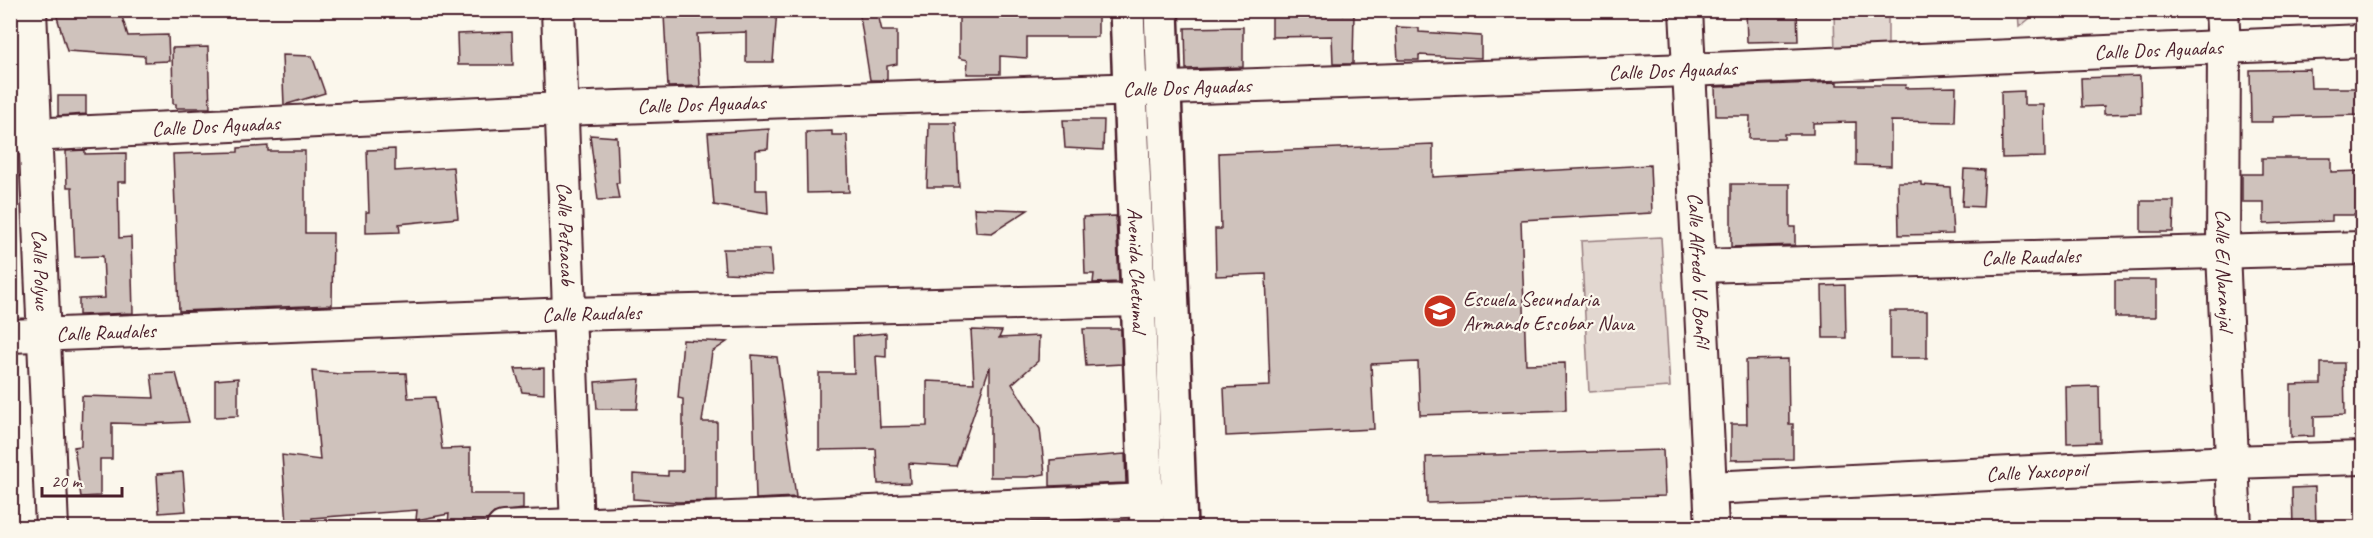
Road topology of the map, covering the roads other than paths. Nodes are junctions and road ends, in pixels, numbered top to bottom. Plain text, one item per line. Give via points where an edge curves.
1 (30, 10) edge
2 (558, 10) edge
3 (1127, 10) edge
4 (1161, 10) edge
5 (1686, 10) edge
6 (2222, 10) edge
7 (2362, 41) edge
8 (2224, 47) junction
9 (1688, 70) junction
10 (1164, 89) junction
11 (1130, 91) junction
12 (561, 109) junction
13 (23, 136) edge
14 (2362, 248) edge
15 (2223, 252) junction
16 (1699, 266) junction
17 (1138, 300) junction
18 (1172, 302) junction
19 (570, 314) junction
20 (44, 334) junction
21 (10, 336) edge
22 (2362, 458) edge
23 (2231, 462) junction
24 (1710, 488) junction
25 (1180, 513) edge
26 (1146, 514) edge
27 (577, 526) edge
28 (52, 528) edge
29 (503, 528) edge
30 (1712, 528) edge
31 (2235, 528) edge

1 - 13 street, Calle Polyuc
2 - 12 street, Calle Petcacab
3 - 11 main road, Avenida Chetumal
4 - 10 main road, Avenida Chetumal
5 - 9 street, Calle Alfredo V. Bonfil
6 - 8 street, Calle El Naranjal
7 - 8 street, Calle Dos Aguadas
8 - 9 street, Calle Dos Aguadas
8 - 15 street, Calle El Naranjal
9 - 10 street, Calle Dos Aguadas
9 - 16 street, Calle Alfredo V. Bonfil
10 - 11 street, Calle Dos Aguadas
10 - 18 main road, Avenida Chetumal
11 - 12 street, Calle Dos Aguadas
11 - 17 main road, Avenida Chetumal
12 - 13 street, Calle Dos Aguadas
12 - 19 street, Calle Petcacab
13 - 20 street, Calle Polyuc
14 - 15 street, Calle Raudales
15 - 16 street, Calle Raudales
15 - 23 street, Calle El Naranjal
16 - 24 street, Calle Alfredo V. Bonfil
17 - 18 street, Calle Raudales
17 - 19 street, Calle Raudales
17 - 26 main road, Avenida Chetumal
18 - 25 main road, Avenida Chetumal
19 - 20 street, Calle Raudales
19 - 27 street, Calle Petcacab
20 - 21 street, Calle Raudales
20 - 28 street, Calle Polyuc
22 - 23 street, Calle Yaxcopoil
23 - 24 street, Calle Yaxcopoil
23 - 31 street, Calle El Naranjal
24 - 30 street, Calle Alfredo V. Bonfil
25 - 26 street
26 - 27 street
27 - 29 street

